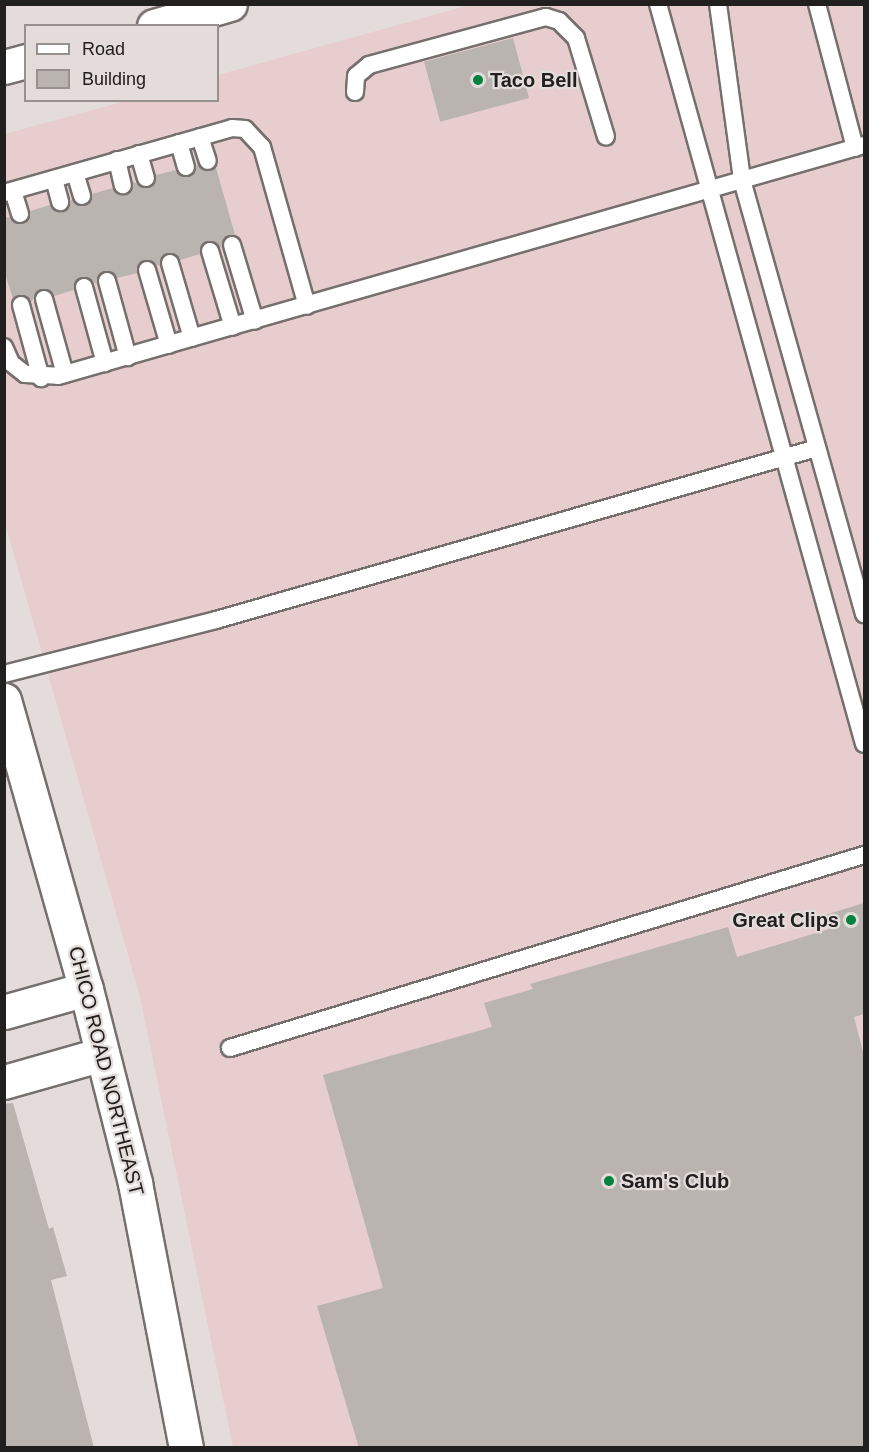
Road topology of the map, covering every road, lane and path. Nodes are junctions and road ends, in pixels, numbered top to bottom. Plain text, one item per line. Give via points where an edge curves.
1 (230, 4) edge
2 (658, 4) edge
3 (718, 4) edge
4 (817, 4) edge
5 (161, 24) edge
6 (24, 62) edge
7 (4, 67) edge
8 (355, 92) dead end
9 (606, 136) dead end
10 (200, 137) junction
11 (179, 143) junction
12 (860, 146) edge
13 (140, 154) junction
14 (117, 160) junction
15 (208, 161) dead end
16 (186, 166) dead end
17 (75, 173) junction
18 (146, 178) dead end
19 (54, 179) junction
20 (742, 180) junction
21 (123, 184) dead end
22 (9, 192) edge
23 (709, 192) junction
24 (82, 196) dead end
25 (60, 202) dead end
26 (20, 214) dead end
27 (232, 245) dead end
28 (210, 251) dead end
29 (170, 263) dead end
30 (147, 270) dead end
31 (107, 281) dead end
32 (84, 287) dead end
33 (44, 299) dead end
34 (21, 305) dead end
35 (307, 306) junction
36 (255, 321) junction
37 (233, 327) junction
38 (192, 338) junction
39 (169, 345) junction
40 (6, 351) edge
41 (128, 357) junction
42 (105, 363) junction
43 (65, 374) junction
44 (41, 378) junction
45 (818, 448) junction
46 (783, 458) junction
47 (864, 614) edge
48 (4, 674) edge
49 (4, 700) edge
50 (864, 744) edge
51 (864, 855) edge
52 (86, 989) junction
53 (4, 1012) edge
54 (230, 1048) dead end
55 (102, 1054) junction
56 (4, 1082) edge
57 (186, 1448) edge

1 - 5 street
2 - 23 lane
3 - 20 lane
4 - 12 lane
6 - 7 street
8 - 9 lane via 356,76 369,65 546,16 559,21 576,38
10 - 11 lane
10 - 15 lane
10 - 35 lane via 239,128 255,136 262,147
11 - 13 lane
11 - 16 lane
12 - 20 lane
13 - 14 lane
13 - 18 lane
14 - 17 lane
14 - 21 lane
17 - 19 lane
17 - 24 lane
19 - 22 lane
19 - 25 lane
20 - 23 lane
20 - 45 lane
22 - 26 lane
23 - 35 lane
23 - 46 lane
27 - 36 lane
28 - 37 lane
29 - 38 lane
30 - 39 lane
31 - 41 lane
32 - 42 lane
33 - 43 lane
34 - 44 lane
35 - 36 lane
36 - 37 lane
37 - 38 lane
38 - 39 lane
39 - 41 lane
40 - 44 lane via 17,369
41 - 42 lane
42 - 43 lane
43 - 44 lane
45 - 46 lane
45 - 47 lane
46 - 48 lane via 216,620
46 - 50 lane
49 - 52 street, CHICO ROAD NORTHEAST
51 - 54 lane
52 - 53 street
52 - 55 street, CHICO ROAD NORTHEAST
55 - 56 street
55 - 57 street, CHICO ROAD NORTHEAST via 135,1183

